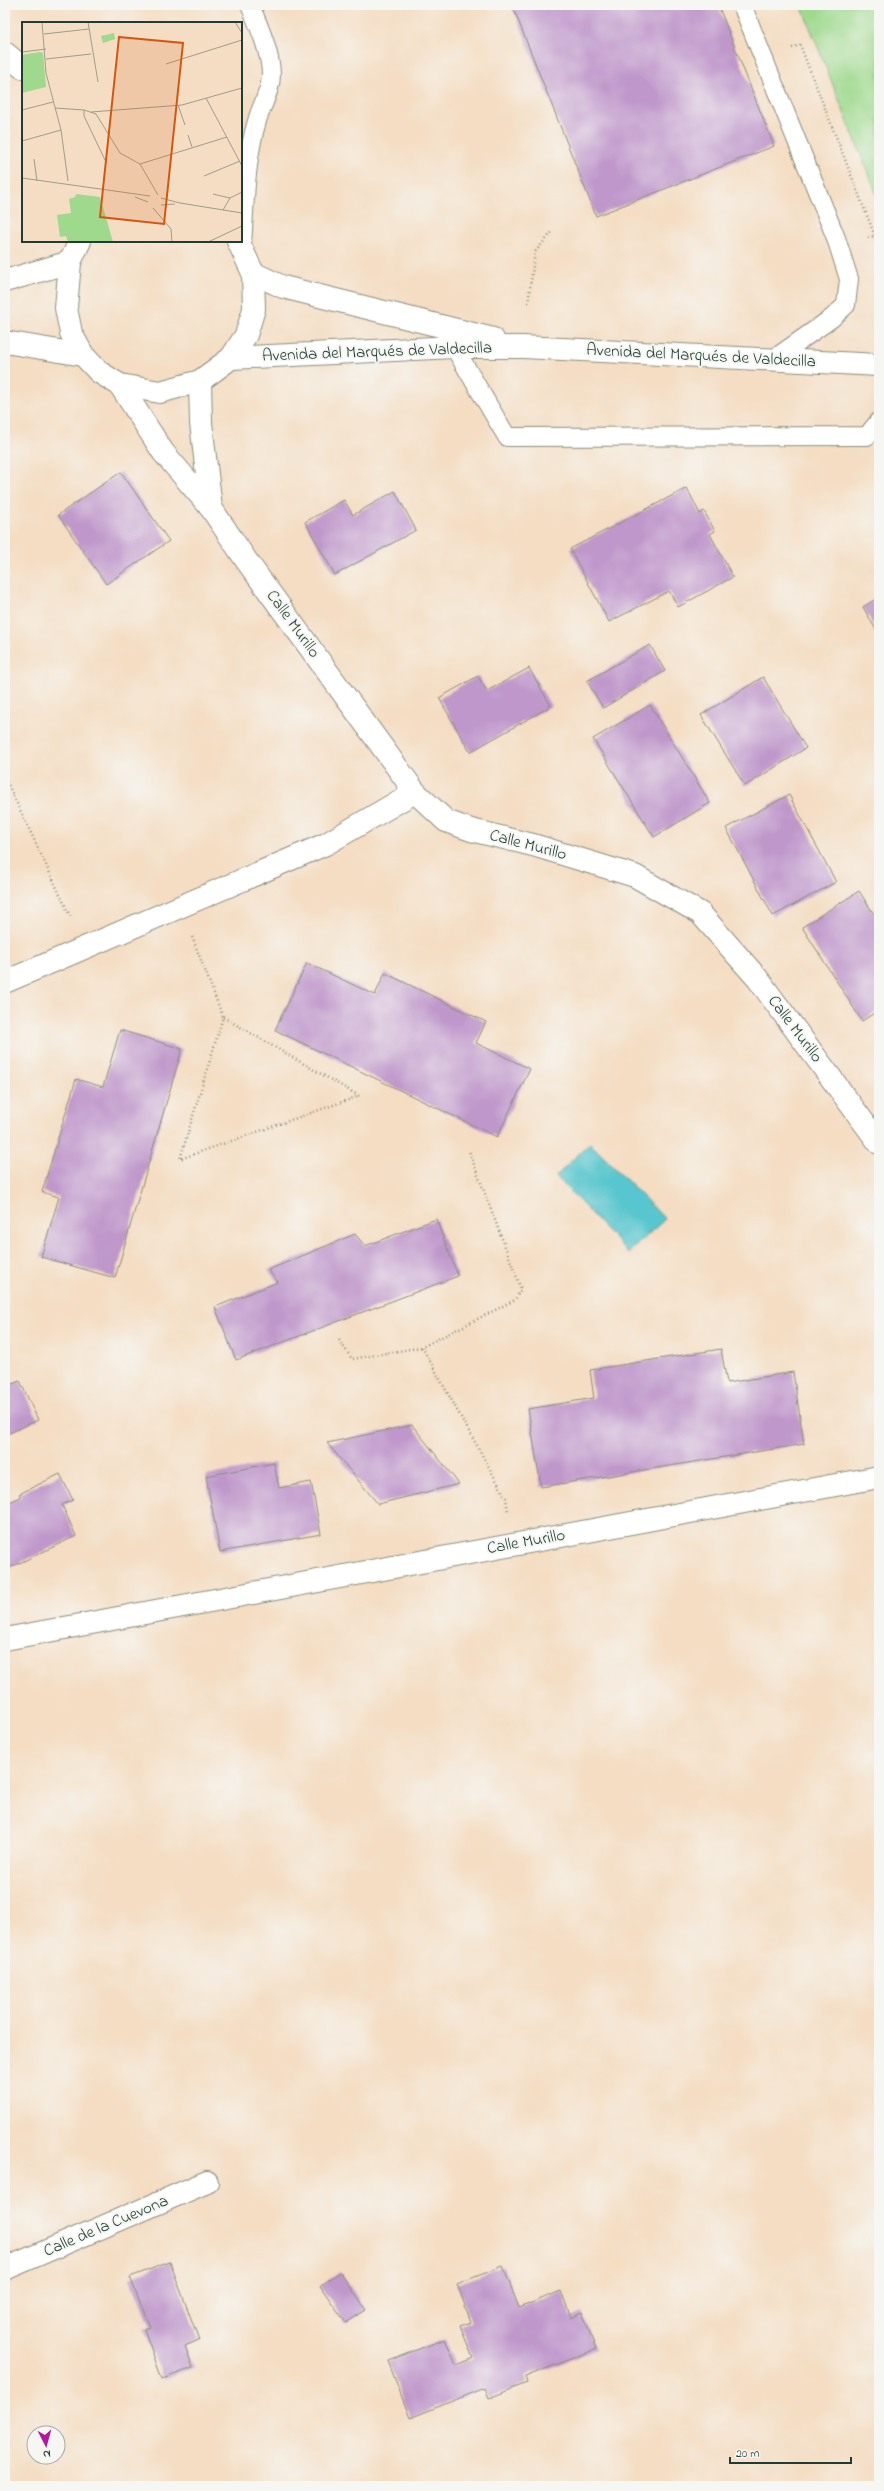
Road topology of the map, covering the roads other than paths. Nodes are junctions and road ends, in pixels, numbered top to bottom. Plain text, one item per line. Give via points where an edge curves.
1 (742, 5) edge
2 (251, 6) edge
3 (5, 53) edge
4 (22, 67) edge
5 (257, 121) junction
6 (242, 136) edge
7 (242, 221) edge
8 (80, 242) edge
9 (240, 243) edge
10 (70, 262) junction
11 (253, 273) junction
12 (5, 281) edge
13 (5, 342) edge
14 (454, 347) junction
15 (523, 347) junction
16 (83, 355) junction
17 (231, 358) junction
18 (771, 361) junction
19 (879, 365) edge
20 (200, 381) junction
21 (120, 385) junction
22 (879, 421) edge
23 (212, 508) junction
24 (416, 792) junction
25 (5, 982) edge
26 (879, 1143) edge
27 (879, 1477) edge
28 (5, 1639) edge
29 (207, 2182) dead end
30 (5, 2269) edge

1 - 18 lane via 836,238 849,279 846,305 832,318
2 - 5 lane via 263,36 271,75
3 - 4 street
5 - 6 lane
5 - 7 lane via 246,178
8 - 10 street
9 - 11 street
10 - 12 street
10 - 16 street via 66,308 71,333
11 - 15 street, Avenida del Marqués de Valdecilla via 283,287
11 - 17 street via 254,309 246,335
13 - 16 street
14 - 15 street, Avenida del Marqués de Valdecilla
14 - 17 street, Avenida del Marqués de Valdecilla
14 - 22 lane via 507,437 867,436
15 - 18 street, Avenida del Marqués de Valdecilla
16 - 21 street via 99,372
17 - 20 street
18 - 19 street, Avenida del Marqués de Valdecilla
20 - 21 street via 160,392
20 - 23 street via 201,423
21 - 23 street, Calle Murillo via 163,452
23 - 24 street, Calle Murillo via 246,560
24 - 25 street via 326,844
24 - 26 street, Calle Murillo via 446,821 635,876 700,913 758,979
27 - 28 street, Calle Murillo
29 - 30 street, Calle de la Cuevona

